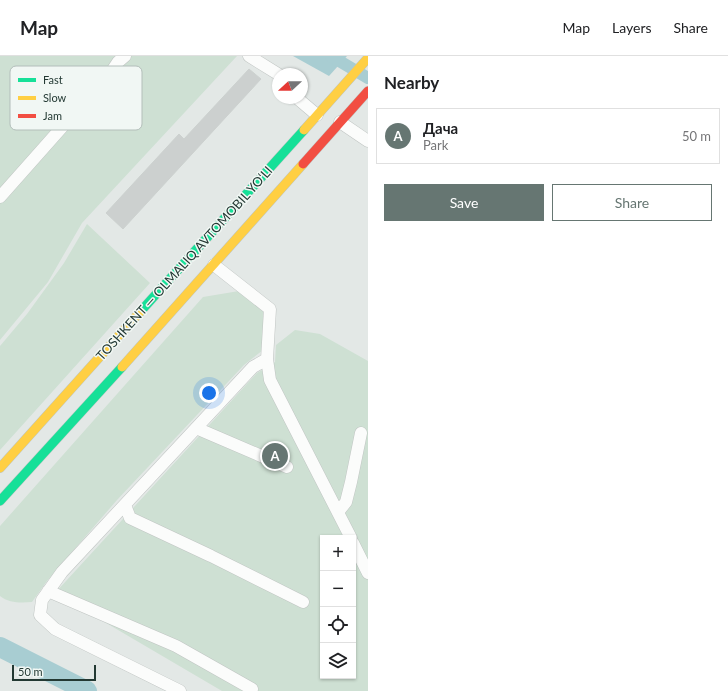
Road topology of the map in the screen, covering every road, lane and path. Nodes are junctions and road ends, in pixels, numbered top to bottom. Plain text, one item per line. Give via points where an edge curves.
1 (125, 56) edge
2 (249, 56) edge
3 (368, 58) edge
4 (115, 66) edge
5 (272, 70) edge
6 (368, 91) edge
7 (304, 104) edge
8 (316, 115) junction
9 (340, 122) junction
10 (59, 130) edge
11 (368, 141) edge
12 (0, 197) edge
13 (214, 265) junction
14 (267, 359) junction
15 (196, 428) junction
16 (361, 433) dead end
17 (287, 467) dead end
18 (0, 468) edge
19 (0, 501) edge
20 (125, 505) junction
21 (338, 512) junction
22 (350, 535) edge
23 (356, 549) edge
24 (368, 573) edge
25 (48, 591) junction
26 (303, 602) dead end
27 (252, 689) dead end
28 (180, 691) edge

1 - 4 street
2 - 5 street
3 - 8 highway, TOSHKENT — OLMALIQ AVTOMOBIL YO‘LI
6 - 9 highway, TOSHKENT — OLMALIQ AVTOMOBIL YO‘LI
7 - 8 street
8 - 18 highway, TOSHKENT — OLMALIQ AVTOMOBIL YO‘LI
9 - 11 street
9 - 13 highway, TOSHKENT — OLMALIQ AVTOMOBIL YO‘LI
10 - 12 street
13 - 14 street via 270,309
13 - 19 highway, TOSHKENT — OLMALIQ AVTOMOBIL YO‘LI
14 - 15 street via 253,367
14 - 21 street via 270,380
15 - 17 street
15 - 20 street
16 - 21 street via 346,502
20 - 25 street via 62,572
20 - 26 street via 130,518
21 - 22 street
23 - 24 street
25 - 27 street via 176,646
25 - 28 street via 42,600 40,615 55,629

